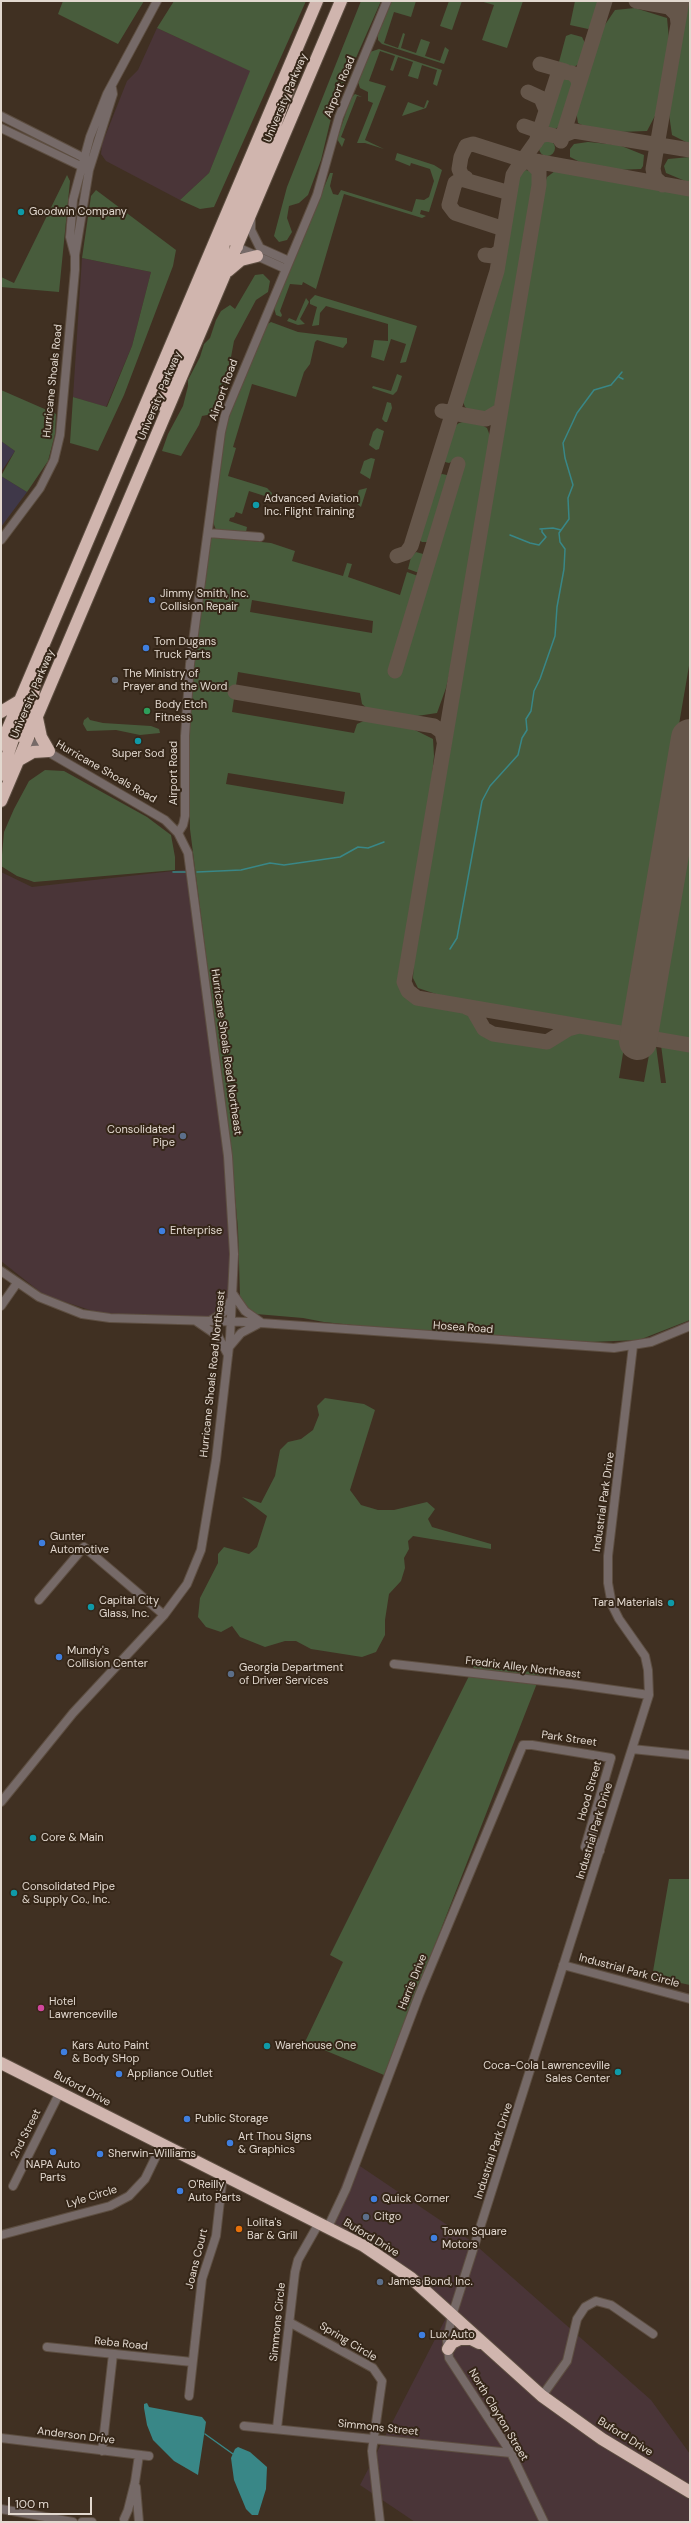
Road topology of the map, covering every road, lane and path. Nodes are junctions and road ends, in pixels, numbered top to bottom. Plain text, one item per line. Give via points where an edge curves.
1 (158, 1) edge
2 (317, 1) edge
3 (342, 1) edge
4 (387, 1) edge
5 (308, 23) junction
6 (112, 88) junction
7 (1, 116) edge
8 (1, 128) edge
9 (90, 137) junction
10 (68, 150) junction
11 (67, 159) junction
12 (88, 160) junction
13 (86, 169) junction
14 (79, 180) junction
15 (251, 214) junction
16 (220, 230) junction
17 (237, 247) junction
18 (75, 256) junction
19 (257, 256) junction
20 (289, 261) junction
21 (270, 262) junction
22 (286, 269) junction
23 (226, 273) junction
24 (280, 284) junction
25 (151, 450) junction
26 (208, 533) junction
27 (260, 537) dead end
28 (1, 540) edge
29 (39, 656) junction
30 (20, 700) junction
31 (1, 712) edge
32 (37, 718) junction
33 (14, 733) edge
34 (1, 745) edge
35 (49, 751) junction
36 (19, 760) junction
37 (1, 775) edge
38 (1, 801) edge
39 (178, 833) junction
40 (1, 1271) edge
41 (17, 1282) junction
42 (233, 1295) junction
43 (1, 1306) edge
44 (195, 1321) junction
45 (210, 1321) junction
46 (231, 1322) junction
47 (261, 1323) junction
48 (690, 1326) edge
49 (633, 1346) junction
50 (228, 1352) junction
51 (39, 1600) dead end
52 (164, 1615) junction
53 (394, 1664) dead end
54 (649, 1696) junction
55 (523, 1746) joint
56 (632, 1749) junction
57 (690, 1755) edge
58 (611, 1758) joint
59 (1, 1802) edge
60 (591, 1831) junction
61 (586, 1847) dead end
62 (600, 1851) junction
63 (563, 1965) junction
64 (690, 1999) edge
65 (1, 2063) edge
66 (60, 2092) junction
67 (162, 2144) junction
68 (223, 2174) junction
69 (13, 2186) dead end
70 (324, 2225) junction
71 (1, 2235) edge
72 (452, 2316) junction
73 (289, 2322) junction
74 (653, 2334) dead end
75 (47, 2347) dead end
76 (486, 2347) junction
77 (448, 2349) junction
78 (113, 2354) junction
79 (192, 2362) junction
80 (188, 2396) dead end
81 (542, 2396) junction
82 (244, 2426) dead end
83 (277, 2428) junction
84 (1, 2438) edge
85 (374, 2439) junction
86 (102, 2451) junction
87 (511, 2453) junction
88 (139, 2455) junction
89 (149, 2456) dead end
90 (136, 2482) junction
91 (690, 2492) edge
92 (1, 2509) edge
93 (120, 2521) edge
94 (73, 2522) edge
95 (82, 2522) edge
96 (92, 2522) edge
97 (139, 2522) edge
98 (380, 2522) edge
99 (544, 2522) edge

1 - 6 street, Hurricane Shoals Road via 123,61
2 - 5 highway, University Parkway
3 - 15 highway, University Parkway
4 - 20 street, Airport Road via 343,105 317,195
5 - 16 highway, University Parkway
5 - 17 highway via 302,48 271,137 232,231
6 - 9 street, Hurricane Shoals Road via 107,94
6 - 12 street, Hurricane Shoals Road via 113,94
7 - 10 street
8 - 11 street
9 - 10 street via 84,145
9 - 12 street, Hurricane Shoals Road
10 - 12 street
11 - 13 street
11 - 14 street via 75,168
12 - 13 street, Hurricane Shoals Road
13 - 14 street, Hurricane Shoals Road
13 - 18 street, Hurricane Shoals Road
14 - 18 street, Hurricane Shoals Road via 73,200 70,237
15 - 17 highway, University Parkway
15 - 20 street via 251,230 260,248
16 - 25 highway via 224,244 222,253 179,355 162,405
16 - 29 highway, University Parkway
17 - 19 street
17 - 23 highway, University Parkway
18 - 28 street, Hurricane Shoals Road via 60,435 54,460 40,488
19 - 21 street
19 - 23 highway via 241,260
20 - 22 street, Airport Road
21 - 22 street
21 - 24 street via 276,270
22 - 24 street, Airport Road
23 - 25 highway, University Parkway
24 - 26 street, Airport Road via 225,414
25 - 32 highway, University Parkway
26 - 27 street
26 - 39 street, Airport Road via 190,664 185,736 185,816 184,825
29 - 30 highway, University Parkway
29 - 33 highway via 32,704
30 - 31 highway
30 - 33 highway, University Parkway
32 - 33 highway, University Parkway
32 - 35 highway via 41,737
33 - 34 highway, University Parkway
33 - 35 street, Hurricane Shoals Road
33 - 36 highway, University Parkway
33 - 37 highway
35 - 36 highway via 33,752
35 - 39 street, Hurricane Shoals Road via 149,809
36 - 38 highway, University Parkway
39 - 42 street, Hurricane Shoals Road Northeast via 188,853 193,878 228,1149 233,1216
40 - 41 street, Hosea Road
41 - 43 street
41 - 44 street, Hosea Road via 39,1297 82,1314 110,1318
42 - 45 street via 224,1312
42 - 46 street, Hurricane Shoals Road Northeast
42 - 47 street via 245,1311
44 - 45 street, Hosea Road
44 - 50 street via 218,1336
45 - 46 street, Hosea Road
46 - 47 street, Hosea Road
46 - 50 street, Hurricane Shoals Road Northeast
47 - 49 street, Hosea Road via 577,1347
47 - 50 street via 241,1333
48 - 49 street, Hosea Road via 651,1342
49 - 54 street, Industrial Park Drive via 608,1570 612,1605 644,1656 648,1670
50 - 52 street, Hurricane Shoals Road Northeast via 216,1460 201,1550 187,1584
51 - 52 street via 84,1547
52 - 59 street, Hurricane Shoals Road Northeast via 86,1697
53 - 54 street, Fredrix Alley Northeast via 571,1684
54 - 56 street, Industrial Park Drive
55 - 58 street, Park Street via 532,1744
55 - 70 street, Harris Drive via 419,1995 346,2189
56 - 57 street
56 - 62 street, Industrial Park Drive
58 - 60 street, Hood Street
60 - 61 street, Hood Street
60 - 62 street, Hood Street
62 - 63 street, Industrial Park Drive
63 - 64 street, Industrial Park Circle
63 - 72 street, Industrial Park Drive
65 - 66 highway, Buford Drive
66 - 67 highway, Buford Drive
66 - 69 street, 2nd Street
67 - 68 highway, Buford Drive
67 - 71 street, Lyle Circle via 145,2179 130,2196 110,2206
68 - 70 highway, Buford Drive
68 - 79 street, Joans Court via 216,2236 202,2279
70 - 72 highway, Buford Drive via 364,2246 411,2278
70 - 73 street, Simmons Circle via 298,2260
72 - 76 highway, Buford Drive
72 - 77 street, North Clayton Street
73 - 83 street, Simmons Circle
73 - 85 street, Spring Circle via 374,2368 382,2381
74 - 81 street via 611,2305 596,2301 586,2307 577,2319 567,2361
75 - 78 street, Reba Road
76 - 77 highway via 462,2338 452,2343
76 - 81 highway, Buford Drive
77 - 87 street, North Clayton Street via 449,2358
78 - 79 street, Reba Road
78 - 86 street
79 - 80 street, Joans Court
81 - 91 highway, Buford Drive via 602,2439
82 - 83 street, Simmons Street
83 - 85 street, Simmons Street
84 - 86 street, Anderson Drive
85 - 87 street, Simmons Street
85 - 98 street, Spring Circle via 372,2451
86 - 88 street, Anderson Drive
87 - 99 street, North Clayton Street
88 - 89 street, Anderson Drive
88 - 90 street
90 - 93 street via 128,2510
90 - 97 street
92 - 94 street
93 - 97 street
95 - 96 street

